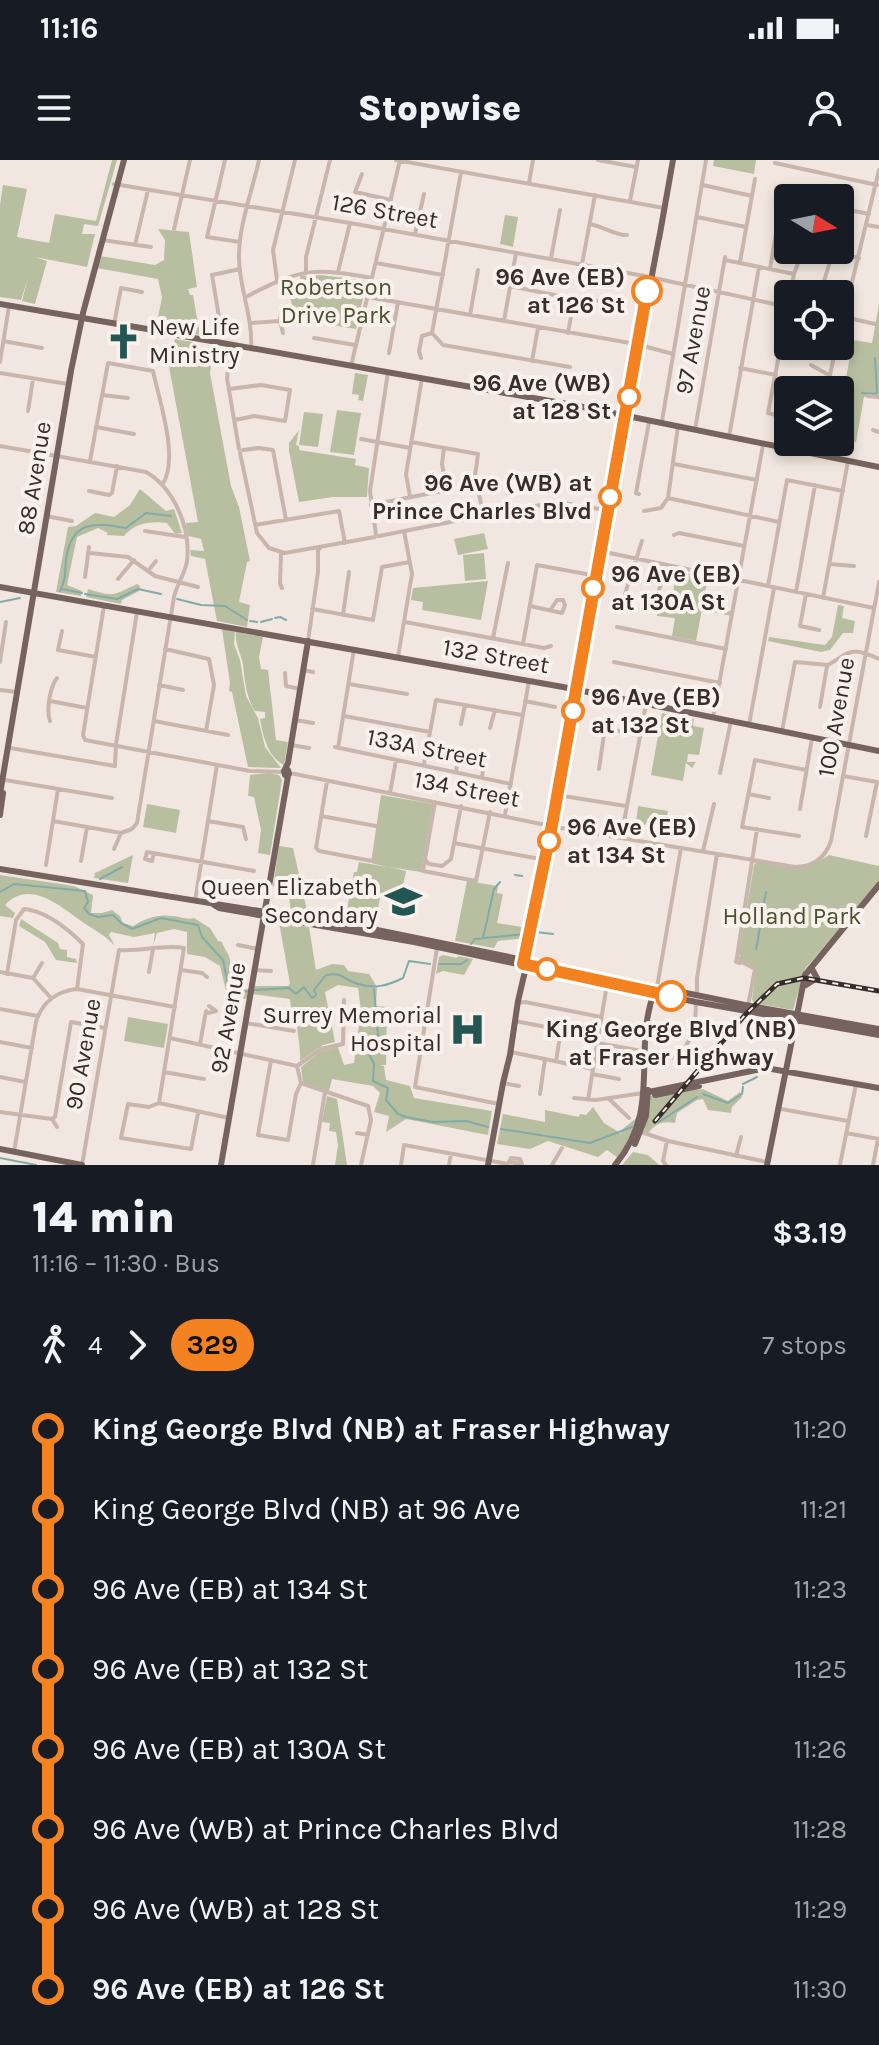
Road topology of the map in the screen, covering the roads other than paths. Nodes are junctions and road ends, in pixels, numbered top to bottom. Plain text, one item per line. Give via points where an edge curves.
1 (122, 160) edge
2 (190, 160) edge
3 (225, 160) edge
4 (259, 160) edge
5 (295, 160) edge
6 (330, 160) edge
7 (399, 160) edge
8 (533, 160) edge
9 (598, 160) edge
10 (638, 160) edge
11 (673, 160) edge
12 (706, 160) edge
13 (775, 163) dead end
14 (808, 163) dead end
15 (636, 167) junction
16 (807, 170) junction
17 (879, 170) edge
18 (461, 172) junction
19 (362, 174) dead end
20 (755, 179) dead end
21 (529, 183) junction
22 (116, 184) junction
23 (703, 185) junction
24 (878, 185) edge
25 (148, 190) junction
26 (424, 194) dead end
27 (595, 195) junction
28 (181, 196) junction
29 (752, 196) junction
30 (391, 200) junction
31 (215, 201) junction
32 (630, 202) junction
33 (248, 207) junction
34 (664, 208) junction
35 (560, 210) dead end
36 (854, 211) edge
37 (282, 212) junction
38 (869, 214) junction
39 (316, 217) junction
40 (697, 217) junction
41 (350, 223) junction
42 (590, 224) junction
43 (867, 225) junction
44 (879, 227) edge
45 (746, 228) junction
46 (174, 229) dead end
47 (384, 229) junction
48 (415, 234) junction
49 (627, 235) dead end
50 (102, 240) junction
51 (449, 241) junction
52 (240, 242) junction
53 (135, 245) junction
54 (151, 247) dead end
55 (774, 248) edge
56 (516, 252) junction
57 (551, 258) junction
58 (860, 258) junction
59 (740, 262) junction
60 (376, 263) junction
61 (582, 264) junction
62 (798, 264) edge
63 (759, 267) junction
64 (240, 269) junction
65 (770, 269) junction
66 (478, 270) dead end
67 (306, 271) junction
68 (338, 272) junction
69 (794, 274) junction
70 (443, 275) junction
71 (372, 278) junction
72 (277, 280) junction
73 (652, 280) junction
74 (793, 280) edge
75 (824, 280) edge
76 (854, 280) edge
77 (510, 286) junction
78 (685, 286) junction
79 (142, 292) dead end
80 (719, 293) junction
81 (246, 297) junction
82 (368, 297) junction
83 (574, 299) junction
84 (753, 300) junction
85 (398, 302) junction
86 (0, 304) edge
87 (774, 304) edge
88 (9, 306) junction
89 (437, 309) junction
90 (281, 312) dead end
91 (614, 312) dead end
92 (470, 315) junction
93 (81, 318) junction
94 (854, 319) edge
95 (280, 321) junction
96 (504, 321) junction
97 (220, 323) dead end
98 (251, 323) junction
99 (114, 324) junction
100 (875, 324) dead end
101 (538, 328) junction
102 (283, 333) dead end
103 (432, 333) junction
104 (568, 333) junction
105 (314, 338) dead end
106 (3, 341) junction
107 (231, 345) junction
108 (356, 345) junction
109 (640, 346) junction
110 (42, 348) dead end
111 (251, 348) junction
112 (389, 353) dead end
113 (673, 354) junction
114 (421, 358) dead end
115 (779, 360) edge
116 (833, 360) edge
117 (532, 361) junction
118 (0, 362) edge
119 (811, 365) dead end
120 (351, 366) junction
121 (570, 367) dead end
122 (740, 368) junction
123 (388, 372) junction
124 (0, 373) edge
125 (776, 375) junction
126 (830, 375) joint
127 (422, 378) junction
128 (33, 379) junction
129 (68, 384) junction
130 (773, 388) joint
131 (229, 389) junction
132 (102, 395) junction
133 (868, 396) dead end
134 (879, 397) edge
135 (128, 398) dead end
136 (28, 411) dead end
137 (774, 414) edge
138 (628, 415) junction
139 (235, 420) junction
140 (662, 421) junction
141 (649, 422) junction
142 (678, 426) junction
143 (96, 427) junction
144 (695, 430) junction
145 (134, 434) dead end
146 (729, 437) junction
147 (361, 439) dead end
148 (377, 442) junction
149 (411, 445) junction
150 (763, 445) junction
151 (0, 446) edge
152 (774, 447) edge
153 (444, 448) junction
154 (241, 451) junction
155 (57, 455) junction
156 (820, 456) edge
157 (90, 461) junction
158 (848, 461) junction
159 (674, 464) junction
160 (117, 466) junction
161 (879, 467) edge
162 (757, 480) junction
163 (162, 485) junction
164 (815, 485) junction
165 (89, 491) dead end
166 (843, 491) junction
167 (639, 494) dead end
168 (410, 497) junction
169 (668, 498) junction
170 (371, 505) junction
171 (610, 511) junction
172 (644, 511) dead end
173 (483, 514) junction
174 (46, 516) junction
175 (750, 516) junction
176 (286, 520) junction
177 (72, 521) dead end
178 (779, 522) junction
179 (255, 525) junction
180 (145, 531) dead end
181 (404, 531) junction
182 (377, 535) junction
183 (674, 535) dead end
184 (185, 537) junction
185 (642, 541) dead end
186 (345, 543) junction
187 (744, 546) junction
188 (89, 547) dead end
189 (316, 550) junction
190 (602, 552) junction
191 (90, 553) junction
192 (281, 553) junction
193 (636, 559) junction
194 (134, 560) junction
195 (156, 561) dead end
196 (410, 562) junction
197 (508, 563) dead end
198 (830, 564) junction
199 (665, 565) junction
200 (854, 566) dead end
201 (148, 571) junction
202 (349, 572) dead end
203 (597, 576) junction
204 (85, 577) dead end
205 (118, 579) dead end
206 (738, 580) junction
207 (879, 582) edge
208 (178, 583) junction
209 (768, 586) junction
210 (0, 587) edge
211 (198, 587) dead end
212 (282, 588) dead end
213 (774, 588) junction
214 (34, 592) junction
215 (796, 592) junction
216 (625, 594) dead end
217 (806, 594) junction
218 (823, 598) junction
219 (654, 601) dead end
220 (104, 604) junction
221 (530, 606) junction
222 (874, 608) junction
223 (312, 609) junction
224 (551, 609) dead end
225 (708, 609) dead end
226 (137, 610) junction
227 (732, 614) junction
228 (343, 615) junction
229 (170, 616) junction
230 (6, 622) dead end
231 (405, 622) junction
232 (617, 627) dead end
233 (819, 630) dead end
234 (62, 631) dead end
235 (493, 638) junction
236 (308, 641) junction
237 (523, 644) junction
238 (551, 646) dead end
239 (165, 649) junction
240 (354, 649) junction
241 (726, 649) junction
242 (866, 652) junction
243 (1, 655) edge
244 (96, 657) junction
245 (398, 657) junction
246 (879, 659) edge
247 (0, 662) edge
248 (614, 662) dead end
249 (828, 665) junction
250 (303, 670) junction
251 (313, 672) dead end
252 (285, 673) dead end
253 (57, 678) dead end
254 (529, 681) junction
255 (720, 683) junction
256 (349, 684) junction
257 (159, 685) junction
258 (577, 689) junction
259 (0, 690) edge
260 (183, 690) dead end
261 (18, 692) junction
262 (299, 692) junction
263 (407, 694) dead end
264 (309, 697) dead end
265 (50, 701) junction
266 (525, 701) junction
267 (646, 704) junction
268 (465, 705) junction
269 (555, 707) dead end
270 (820, 707) dead end
271 (87, 708) junction
272 (495, 710) junction
273 (522, 715) junction
274 (344, 716) junction
275 (713, 717) junction
276 (295, 720) junction
277 (50, 721) dead end
278 (154, 721) junction
279 (731, 721) junction
280 (313, 723) dead end
281 (461, 724) dead end
282 (749, 725) junction
283 (490, 728) dead end
284 (206, 731) junction
285 (782, 731) junction
286 (430, 732) junction
287 (228, 735) dead end
288 (640, 736) junction
289 (812, 738) junction
290 (291, 745) junction
291 (849, 745) junction
292 (117, 747) junction
293 (10, 748) junction
294 (309, 748) dead end
295 (459, 751) dead end
296 (879, 751) edge
297 (149, 753) junction
298 (485, 757) dead end
299 (396, 760) junction
300 (217, 765) junction
301 (424, 765) junction
302 (599, 769) dead end
303 (806, 770) junction
304 (287, 772) junction
305 (456, 772) junction
306 (720, 773) dead end
307 (843, 776) junction
308 (482, 777) junction
309 (3, 779) edge
310 (327, 781) junction
311 (878, 782) edge
312 (511, 784) junction
313 (58, 789) junction
314 (390, 793) junction
315 (0, 794) edge
316 (748, 794) junction
317 (557, 795) junction
318 (112, 798) dead end
319 (769, 798) dead end
320 (435, 801) junction
321 (714, 804) dead end
322 (461, 806) junction
323 (627, 806) junction
324 (800, 809) dead end
325 (490, 812) junction
326 (871, 812) junction
327 (879, 814) edge
328 (0, 815) edge
329 (505, 815) junction
330 (321, 816) junction
331 (53, 821) junction
332 (208, 821) junction
333 (552, 825) junction
334 (376, 826) dead end
335 (87, 827) junction
336 (757, 829) junction
337 (121, 833) junction
338 (799, 836) dead end
339 (866, 836) dead end
340 (621, 838) junction
341 (246, 839) dead end
342 (454, 843) junction
343 (483, 848) junction
344 (681, 848) junction
345 (114, 849) dead end
346 (703, 851) junction
347 (154, 853) dead end
348 (717, 854) junction
349 (824, 855) joint
350 (377, 859) dead end
351 (425, 860) junction
352 (545, 860) junction
353 (752, 860) junction
354 (81, 861) dead end
355 (202, 861) junction
356 (46, 865) dead end
357 (442, 866) junction
358 (0, 869) edge
359 (254, 871) dead end
360 (441, 874) junction
361 (879, 885) edge
362 (879, 891) edge
363 (195, 902) junction
364 (266, 902) junction
365 (255, 912) junction
366 (264, 914) junction
367 (274, 916) junction
368 (852, 922) junction
369 (261, 928) junction
370 (438, 944) junction
371 (238, 945) dead end
372 (153, 949) junction
373 (258, 949) junction
374 (526, 962) junction
375 (42, 963) dead end
376 (181, 970) junction
377 (254, 970) junction
378 (271, 971) dead end
379 (0, 972) edge
380 (149, 972) dead end
381 (7, 974) junction
382 (207, 977) dead end
383 (33, 978) junction
384 (607, 982) junction
385 (77, 989) junction
386 (644, 990) junction
387 (656, 991) junction
388 (111, 996) junction
389 (51, 998) junction
390 (344, 1000) dead end
391 (697, 1000) junction
392 (520, 1001) junction
393 (652, 1003) junction
394 (175, 1007) junction
395 (0, 1009) edge
396 (748, 1009) junction
397 (206, 1011) dead end
398 (38, 1016) junction
399 (601, 1017) junction
400 (797, 1017) junction
401 (515, 1021) junction
402 (246, 1023) junction
403 (105, 1028) junction
404 (561, 1030) junction
405 (294, 1031) dead end
406 (873, 1031) edge
407 (170, 1038) junction
408 (598, 1040) junction
409 (0, 1042) edge
410 (200, 1044) junction
411 (32, 1048) junction
412 (637, 1050) dead end
413 (509, 1051) junction
414 (684, 1053) junction
415 (240, 1054) junction
416 (648, 1054) junction
417 (545, 1059) junction
418 (271, 1060) junction
419 (556, 1061) junction
420 (695, 1064) dead end
421 (297, 1066) junction
422 (592, 1071) junction
423 (164, 1072) junction
424 (786, 1072) junction
425 (0, 1077) edge
426 (204, 1079) dead end
427 (619, 1079) dead end
428 (505, 1080) junction
429 (26, 1082) junction
430 (301, 1083) junction
431 (856, 1084) junction
432 (519, 1086) dead end
433 (879, 1088) edge
434 (325, 1092) junction
435 (647, 1093) junction
436 (540, 1094) dead end
437 (574, 1098) dead end
438 (608, 1098) junction
439 (588, 1100) junction
440 (159, 1103) junction
441 (499, 1104) junction
442 (781, 1109) junction
443 (0, 1112) edge
444 (198, 1113) junction
445 (20, 1115) junction
446 (229, 1118) junction
447 (629, 1118) dead end
448 (52, 1119) junction
449 (848, 1121) junction
450 (57, 1127) dead end
451 (641, 1132) junction
452 (357, 1133) dead end
453 (846, 1133) junction
454 (368, 1135) junction
455 (741, 1137) dead end
456 (878, 1139) edge
457 (667, 1141) junction
458 (562, 1148) dead end
459 (0, 1151) edge
460 (14, 1152) junction
461 (451, 1154) junction
462 (736, 1156) junction
463 (488, 1163) edge
464 (508, 1163) edge
465 (769, 1164) edge
466 (69, 1165) edge
467 (82, 1165) edge
468 (221, 1165) edge
469 (313, 1165) edge
470 (361, 1165) edge
471 (401, 1165) edge
472 (449, 1165) edge
473 (552, 1165) edge
474 (617, 1165) edge
475 (666, 1165) edge
476 (840, 1165) edge
477 (873, 1165) edge

1 - 22 main road, 88 Avenue
2 - 28 street
3 - 31 street
4 - 33 street
5 - 37 street
6 - 39 street
7 - 18 street
7 - 30 street
8 - 21 street
9 - 15 street
10 - 15 street
11 - 34 main road
12 - 23 street
13 - 16 street
14 - 16 street
15 - 32 street
16 - 24 street
17 - 24 street
18 - 21 street
18 - 51 street
19 - 30 street via 355,192
20 - 29 street, 97 Avenue
21 - 27 street
22 - 25 street, 126 Street
22 - 50 main road, 88 Avenue
22 - 93 main road, 88 Avenue
23 - 29 street
23 - 40 street
24 - 38 street
25 - 28 street, 126 Street
25 - 53 street
26 - 48 street
27 - 32 street
27 - 42 street
28 - 31 street, 126 Street
28 - 46 street
29 - 45 street, 97 Avenue
30 - 47 street
31 - 33 street, 126 Street
31 - 52 street via 207,237
32 - 34 street
33 - 37 street, 126 Street
33 - 52 street
34 - 73 main road
35 - 57 street
36 - 38 street
37 - 39 street, 126 Street
37 - 72 street via 273,256
38 - 43 street
39 - 41 street, 126 Street
39 - 67 street
40 - 45 street
40 - 78 street
41 - 47 street, 126 Street
41 - 68 street
42 - 49 street
42 - 61 street
43 - 44 street
43 - 58 street
45 - 59 street, 97 Avenue
47 - 48 street, 126 Street
47 - 60 street
48 - 51 street, 126 Street
50 - 53 street
50 - 93 main road, 88 Avenue
51 - 56 street, 126 Street
51 - 70 street
52 - 64 street
53 - 54 street
55 - 65 street
56 - 57 street, 126 Street
56 - 77 street
57 - 61 street, 126 Street
58 - 75 street via 832,255
58 - 76 street
59 - 63 street
59 - 80 street, 97 Avenue via 725,258
60 - 70 street
60 - 71 street
61 - 73 street, 126 Street
62 - 69 street
63 - 65 street
63 - 84 street
64 - 81 street
64 - 97 street via 211,274
65 - 69 street
66 - 92 street
67 - 68 street
67 - 72 street
68 - 71 street
69 - 74 street
70 - 89 street
71 - 82 street
72 - 81 street
73 - 78 street, 126 Street
73 - 109 main road
77 - 83 street
77 - 96 street
78 - 80 street, 126 Street
78 - 113 street
79 - 99 street via 121,288
80 - 84 street, 126 Street
80 - 144 street, 97 Avenue
81 - 98 street
82 - 85 street
82 - 108 street
83 - 91 street via 614,302
83 - 104 street
84 - 87 street, 126 Street
84 - 122 street
85 - 89 street
85 - 112 street
86 - 88 main road
88 - 93 main road
88 - 106 street
89 - 92 street
89 - 103 street
90 - 95 street
92 - 96 street
93 - 99 main road
93 - 129 main road, 88 Avenue
94 - 100 street
95 - 98 street
95 - 102 street
96 - 101 street
98 - 111 street
99 - 107 main road
101 - 104 street
101 - 117 street
103 - 114 street via 422,336
103 - 117 street via 443,345
104 - 109 street
105 - 108 street
106 - 110 street
106 - 118 street
107 - 111 main road
107 - 131 street
108 - 120 street
109 - 113 street
109 - 138 main road
111 - 120 main road
113 - 140 street
115 - 125 street
116 - 126 street
117 - 121 street
119 - 126 street
120 - 123 main road
122 - 125 street
122 - 146 street
123 - 127 main road
123 - 148 street
124 - 128 street
125 - 130 street
127 - 138 main road
127 - 149 street
128 - 129 street
128 - 136 street
129 - 155 main road, 88 Avenue
130 - 137 street via 768,413
131 - 139 street
131 - 139 street via 253,385 290,390 285,421 254,416
132 - 135 street
132 - 143 street
132 - 163 street via 108,363 153,371 170,459
133 - 134 street
138 - 140 main road
138 - 141 main road
138 - 171 main road
139 - 154 street
140 - 142 main road
141 - 142 main road
141 - 167 street
142 - 144 main road
142 - 159 street
143 - 145 street
143 - 157 street
144 - 146 main road
146 - 150 main road
147 - 148 street
148 - 149 street
148 - 170 street
149 - 153 street
149 - 168 street via 406,474
150 - 152 main road
150 - 162 street
151 - 155 street
153 - 168 street via 447,490
153 - 173 street via 478,454 475,476
154 - 176 street via 273,450
154 - 179 street
155 - 157 street
155 - 174 main road, 88 Avenue
156 - 158 main road
157 - 160 street
158 - 161 main road
158 - 166 street
159 - 162 street
159 - 169 street
160 - 163 street via 146,472
160 - 165 street via 113,494
162 - 175 street
163 - 184 street via 177,506
164 - 166 street
164 - 178 street via 787,480
164 - 215 street
166 - 198 street
168 - 170 street
169 - 172 street via 661,508
169 - 175 street
170 - 182 street
171 - 173 street via 557,502
171 - 190 main road
173 - 181 street
174 - 177 street
174 - 214 main road, 88 Avenue
175 - 178 street
175 - 187 street
176 - 179 street
176 - 186 street via 339,511
178 - 209 street
179 - 192 street via 265,544
180 - 184 street
181 - 182 street
181 - 196 street
182 - 186 street
183 - 187 street
184 - 208 street via 187,562
185 - 193 street
186 - 189 street
187 - 206 street
188 - 191 street
189 - 192 street
189 - 223 street, 92 Avenue
190 - 193 street
190 - 203 main road
191 - 194 street
191 - 204 street
192 - 212 street
193 - 199 street
193 - 216 street
194 - 201 street
194 - 205 street
195 - 201 street
196 - 228 street via 382,567 373,620
196 - 231 street
197 - 235 street
198 - 200 street
198 - 218 street
199 - 206 street
199 - 219 street
201 - 208 street
202 - 228 street
203 - 221 street via 537,565
203 - 258 main road
206 - 209 street
206 - 227 street
207 - 222 street, 100 Avenue
208 - 211 street
208 - 229 street
209 - 213 street
210 - 214 main road, 132 Street
213 - 215 street
213 - 282 street
214 - 220 main road, 132 Street
214 - 261 main road, 88 Avenue
215 - 217 street
217 - 218 street
217 - 233 street via 800,626
218 - 222 street
220 - 226 main road, 132 Street
220 - 244 street
221 - 224 street
221 - 237 street
222 - 242 street, 100 Avenue
223 - 228 street
223 - 236 street, 92 Avenue
225 - 227 street
226 - 229 main road, 132 Street
226 - 292 street
227 - 241 street
229 - 236 main road, 132 Street
229 - 239 street
230 - 243 street
231 - 235 street
231 - 245 street
232 - 241 street
234 - 244 street via 58,650
235 - 237 street
236 - 240 main road, 132 Street
236 - 250 main road, 92 Avenue
237 - 238 street
239 - 257 street
239 - 284 street via 209,659 214,685
240 - 245 main road, 132 Street
240 - 256 street
241 - 255 street
242 - 246 street
242 - 249 street via 849,651
242 - 291 street, 100 Avenue
243 - 247 street
244 - 271 street
245 - 254 main road, 132 Street
248 - 255 street
249 - 270 street
249 - 285 street via 795,662
250 - 251 street
250 - 262 main road, 92 Avenue
252 - 262 street via 286,686
253 - 265 street
254 - 258 main road, 132 Street
254 - 266 street
255 - 275 street
256 - 263 street
256 - 274 street
257 - 260 street
257 - 278 street
258 - 267 main road, 132 Street
258 - 317 main road
259 - 261 street
261 - 293 main road, 88 Avenue
261 - 309 main road, 88 Avenue
262 - 264 street
262 - 276 main road, 92 Avenue
265 - 271 street
265 - 277 street
266 - 269 street
266 - 273 street
267 - 275 main road, 132 Street
267 - 288 street
268 - 272 street
268 - 281 street
268 - 286 street via 436,700
271 - 292 street, 134 Street via 84,738
272 - 273 street
272 - 283 street
273 - 312 street
274 - 286 street
274 - 299 street, 133A Street via 336,748
275 - 279 main road, 132 Street
276 - 280 street
276 - 290 main road, 92 Avenue
278 - 284 street
278 - 297 street
279 - 282 main road, 132 Street
279 - 306 street
282 - 285 main road, 132 Street
284 - 287 street
285 - 289 main road, 132 Street
286 - 301 street
288 - 302 street via 605,728
288 - 323 street
289 - 291 main road, 132 Street
289 - 303 street
290 - 294 street
290 - 304 main road, 92 Avenue
291 - 296 main road, 132 Street
291 - 307 street, 100 Avenue
292 - 293 street via 115,766
292 - 297 street, 134 Street
293 - 309 main road, 88 Avenue
295 - 305 street
297 - 300 street, 134 Street
297 - 337 street via 135,827
298 - 308 street
299 - 301 street, 133A Street
299 - 314 street
300 - 304 street, 134 Street
300 - 332 street
301 - 305 street, 133A Street
303 - 316 street via 755,760
303 - 324 street
304 - 310 street, 134 Street
304 - 364 main road, 92 Avenue
305 - 308 street, 133A Street
307 - 311 street
307 - 349 street, 100 Avenue
308 - 312 street, 133A Street
309 - 313 street
309 - 315 main road, 88 Avenue
309 - 328 main road, 88 Avenue
310 - 314 street, 134 Street
310 - 330 street
311 - 326 street
312 - 329 street
313 - 318 street
313 - 331 street
314 - 320 street, 134 Street
316 - 319 street
316 - 336 street via 742,827
317 - 323 street
317 - 333 main road
320 - 322 street, 134 Street
320 - 351 street
321 - 346 street
322 - 325 street, 134 Street
322 - 342 street
323 - 340 street
325 - 329 street, 134 Street
325 - 343 street
326 - 327 street
326 - 339 street
329 - 333 street, 134 Street
330 - 334 street
330 - 350 street via 316,848
331 - 335 street
331 - 356 street
332 - 341 street via 243,827
332 - 355 street
333 - 340 street, 134 Street
333 - 352 main road
335 - 337 street
335 - 354 street
336 - 338 street
336 - 353 street
337 - 345 street
340 - 344 street, 134 Street
342 - 343 street
342 - 357 street via 451,859
343 - 352 street
343 - 360 street via 476,881
344 - 346 street, 134 Street
344 - 387 street
346 - 348 street, 134 Street
347 - 355 street
348 - 353 street, 134 Street
348 - 391 street
349 - 353 street, 134 Street via 798,867
351 - 357 street
351 - 360 street via 423,871
352 - 374 main road
353 - 396 street via 740,959 755,970
355 - 359 street
355 - 363 street
357 - 360 street
358 - 363 main road
361 - 368 main road
362 - 368 main road
363 - 365 main road
364 - 365 main road
364 - 366 main road, 92 Avenue
364 - 367 main road
365 - 366 main road
365 - 369 main road
366 - 367 main road
366 - 369 main road, 92 Avenue
367 - 369 main road
367 - 370 main road
368 - 400 main road via 807,971
368 - 400 main road via 812,969 817,978 806,985
369 - 373 main road, 92 Avenue
370 - 374 main road
370 - 374 main road
370 - 441 street via 415,1087
371 - 373 street
372 - 376 street via 184,948
372 - 380 street
372 - 388 street, 90 Avenue via 119,950
373 - 377 main road, 92 Avenue
374 - 384 main road
374 - 387 main road
374 - 392 main road
375 - 383 street
376 - 382 street
376 - 394 street
377 - 378 street
377 - 402 main road, 92 Avenue
379 - 381 street
381 - 383 street
381 - 385 street via 16,920 30,909 83,944
383 - 389 street
384 - 386 main road
384 - 399 street
385 - 388 street
385 - 389 street
386 - 387 main road
386 - 393 main road
387 - 391 main road
387 - 393 main road
387 - 416 main road
388 - 394 street
388 - 403 street, 90 Avenue
389 - 398 street
390 - 421 street via 343,1044 321,1049
391 - 396 main road
391 - 414 street via 695,1028
392 - 399 street
392 - 401 main road
393 - 416 main road
394 - 407 street
395 - 398 street
396 - 400 main road
397 - 410 street
398 - 411 street
399 - 408 street
400 - 406 main road
400 - 424 main road
401 - 404 street
401 - 413 main road
402 - 405 street
402 - 415 main road, 92 Avenue
403 - 448 street via 71,1022
403 - 467 street, 90 Avenue
404 - 408 street
404 - 419 street
407 - 410 street
407 - 423 street
408 - 412 street
408 - 422 street
409 - 411 street
410 - 415 street
411 - 429 street
413 - 417 street
413 - 428 main road
414 - 416 street
414 - 420 street
415 - 418 street
415 - 446 main road, 92 Avenue
416 - 435 main road
417 - 419 street
417 - 436 street
418 - 421 street
418 - 430 street via 258,1135 288,1140
419 - 422 street
421 - 430 street
422 - 427 street
422 - 439 street
423 - 426 street
423 - 440 street
424 - 431 main road
424 - 435 main road via 761,1069
424 - 442 main road
424 - 465 main road
425 - 429 street
428 - 432 street
428 - 441 main road
429 - 445 street
430 - 434 street
431 - 433 main road
431 - 449 street
434 - 454 street via 370,1109
434 - 469 street
435 - 438 street
435 - 451 main road
435 - 474 main road via 636,1133
437 - 439 street
438 - 439 street
438 - 447 street
440 - 444 street
440 - 444 street via 128,1104 121,1138 191,1149
441 - 463 main road
442 - 449 street
442 - 465 main road
443 - 445 street
444 - 446 street
445 - 448 street
445 - 460 street
446 - 468 main road, 92 Avenue
448 - 450 street
449 - 453 street
451 - 457 street
451 - 474 main road
452 - 454 street
453 - 456 street
453 - 476 street
454 - 470 street
455 - 462 street
456 - 477 street
457 - 462 street
457 - 475 street
458 - 473 street
459 - 460 main road
459 - 466 main road
460 - 467 main road
461 - 463 street
461 - 471 street via 404,1145
461 - 472 street
462 - 465 street
463 - 464 street

